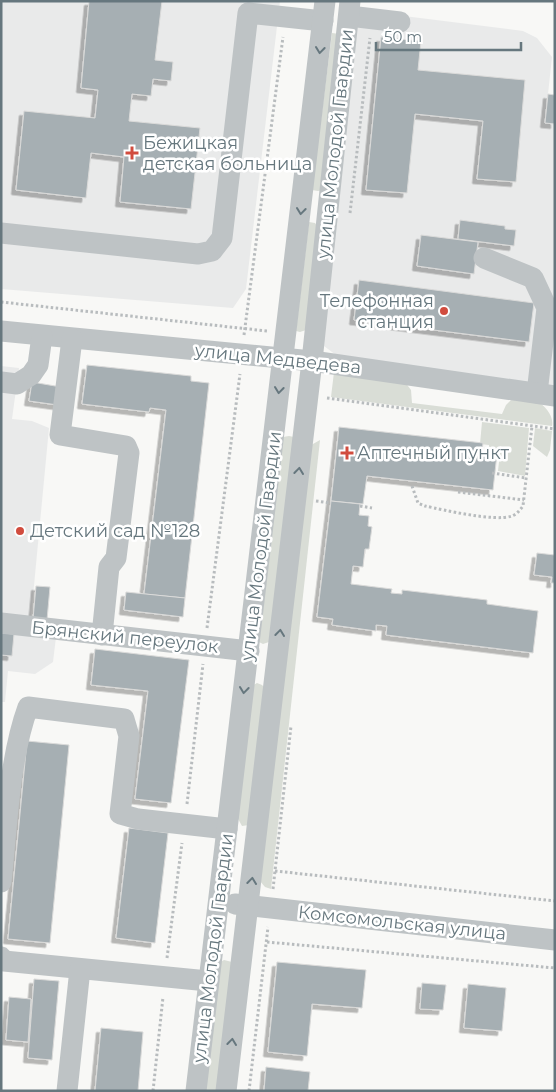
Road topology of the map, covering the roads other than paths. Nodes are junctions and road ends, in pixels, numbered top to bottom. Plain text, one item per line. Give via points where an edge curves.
1 (349, 9) edge
2 (324, 11) edge
3 (400, 22) dead end
4 (1, 233) edge
5 (484, 258) dead end
6 (1, 331) edge
7 (42, 336) junction
8 (72, 339) junction
9 (283, 358) junction
10 (312, 361) junction
11 (1, 382) edge
12 (546, 394) edge
13 (1, 623) edge
14 (102, 635) junction
15 (248, 651) junction
16 (227, 829) junction
17 (1, 882) edge
18 (218, 901) junction
19 (249, 906) junction
20 (555, 940) edge
21 (1, 957) edge
22 (80, 969) junction
23 (208, 981) junction
24 (67, 1091) edge
25 (196, 1091) edge
26 (226, 1091) edge

1 - 3 street
1 - 10 street, улица Молодой Гвардии
2 - 4 street via 286,17 248,13 222,238 212,251 198,254
2 -> 9 street, улица Молодой Гвардии
5 - 12 street via 533,278 547,308
6 - 7 street, улица Медведева
7 - 8 street, улица Медведева
7 - 11 street via 38,365 31,374 17,384
8 - 9 street, улица Медведева
8 - 14 street via 60,435 126,446 129,453 116,558 109,567
9 - 10 street, улица Медведева
9 -> 15 street, улица Молодой Гвардии
10 - 12 street, улица Медведева
19 -> 10 street, улица Молодой Гвардии
13 - 14 street, Брянский переулок
14 - 15 street, Брянский переулок
15 -> 16 street, улица Молодой Гвардии
16 - 17 street via 120,814 129,736 124,719 28,707 15,754
16 - 18 street, улица Молодой Гвардии
18 - 19 street, Комсомольская улица
18 - 23 street, улица Молодой Гвардии
19 - 20 street, Комсомольская улица
26 -> 19 street, улица Молодой Гвардии
21 - 22 street via 4,961
22 - 23 street
22 - 24 street
23 - 25 street, улица Молодой Гвардии

